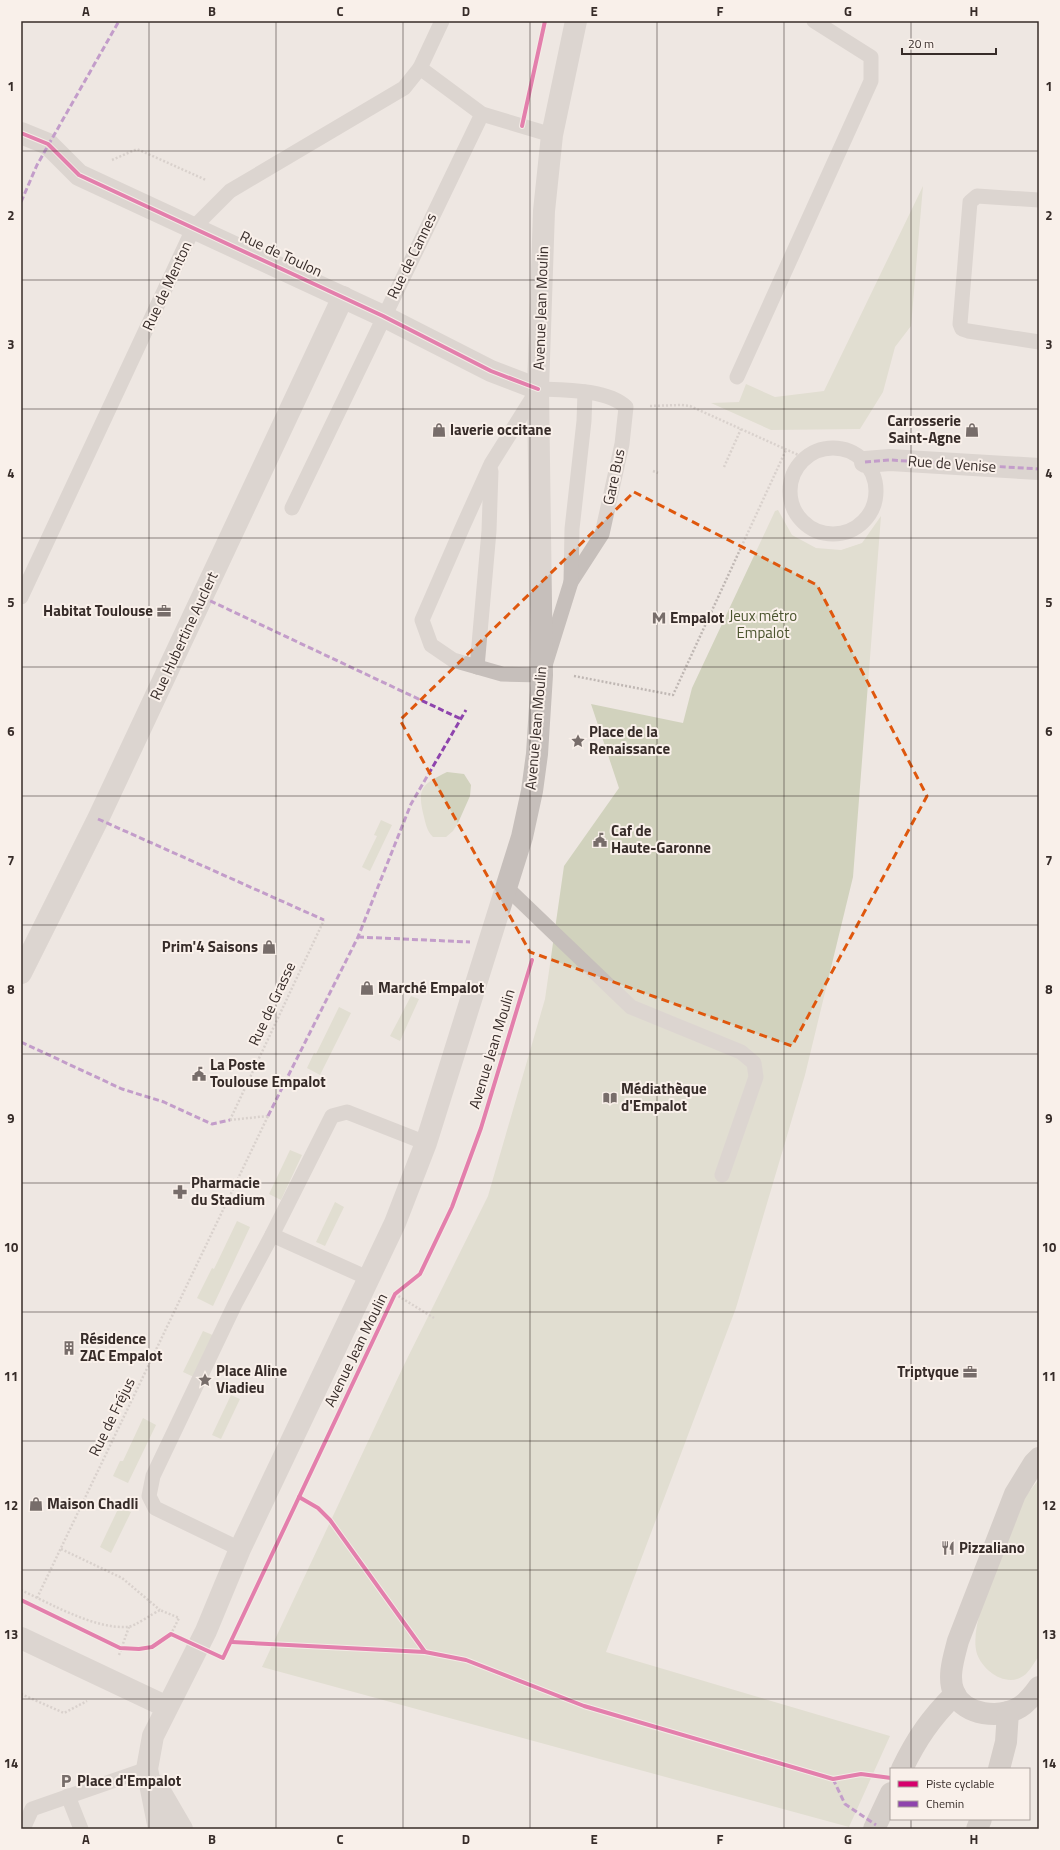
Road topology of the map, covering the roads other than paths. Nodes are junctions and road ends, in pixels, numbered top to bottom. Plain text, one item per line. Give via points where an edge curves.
1 (442, 21) edge
2 (576, 21) edge
3 (814, 21) edge
4 (420, 68) junction
5 (482, 114) junction
6 (21, 133) edge
7 (552, 135) junction
8 (1039, 200) edge
9 (194, 227) junction
10 (344, 297) junction
11 (383, 316) junction
12 (1039, 342) edge
13 (737, 377) dead end
14 (538, 389) junction
15 (585, 392) junction
16 (865, 462) junction
17 (491, 464) junction
18 (1039, 469) edge
19 (292, 508) dead end
20 (571, 582) junction
21 (21, 597) edge
22 (477, 667) junction
23 (542, 675) junction
24 (507, 888) junction
25 (21, 973) edge
26 (426, 1143) junction
27 (722, 1175) dead end
28 (272, 1235) junction
29 (370, 1279) junction
30 (1039, 1458) edge
31 (240, 1549) junction
32 (21, 1638) edge
33 (1039, 1687) edge
34 (955, 1694) junction
35 (167, 1707) junction
36 (1008, 1712) junction
37 (902, 1768) edge
38 (1000, 1768) edge
39 (147, 1769) junction
40 (890, 1795) edge
41 (68, 1796) junction
42 (23, 1829) edge
43 (81, 1829) edge
44 (159, 1829) edge
45 (182, 1829) edge
46 (874, 1829) edge

1 - 4 lane, Rue de Menton
2 - 7 street, Avenue Jean Moulin
3 - 13 lane via 871,57 871,81
4 - 5 lane
4 - 9 lane, Rue de Menton via 404,88 230,191
5 - 7 lane
5 - 11 lane, Rue de Cannes
6 - 9 street, Rue de Toulon via 48,144 79,175
7 - 14 street, Avenue Jean Moulin via 544,211
8 - 12 lane via 977,196 970,202 960,324 962,329 968,331
9 - 10 street, Rue de Toulon
9 - 21 lane, Rue de Menton
10 - 11 street, Rue de Toulon
10 - 25 street, Rue Hubertine Auclert via 98,820
11 - 14 street, Rue de Toulon via 491,371
11 - 19 lane, Rue de Cannes
14 - 15 lane
14 - 17 lane
14 - 23 street, Avenue Jean Moulin
15 - 20 lane, Gare Bus via 572,529
15 - 20 lane, Gare Bus via 620,401 626,407 622,444 602,534
16 - 16 lane via 876,488 874,502 868,515 857,526 844,532 830,534 816,530 804,522 795,511 790,497 791,482 796,469 805,458 816,451 829,448 854,453
16 - 18 street, Rue de Venise via 890,460
17 - 22 lane via 490,531
17 - 22 lane via 422,620 431,645 453,660
20 - 23 lane, Gare Bus
22 - 23 lane via 502,674
23 - 24 street, Avenue Jean Moulin via 532,791
24 - 26 street, Avenue Jean Moulin
24 - 27 lane via 631,1007 741,1052 754,1063 756,1077
26 - 28 lane via 347,1112 332,1116
26 - 29 street, Avenue Jean Moulin
28 - 29 lane
28 - 31 lane via 235,1304 153,1476 149,1496 155,1508
29 - 31 street, Avenue Jean Moulin
30 - 34 street via 1015,1494 958,1641 953,1660 952,1678
31 - 35 street, Avenue Jean Moulin via 198,1647
32 - 35 street via 113,1671
33 - 36 street via 1020,1707
34 - 36 street via 976,1712
34 - 37 street via 936,1713 914,1743
35 - 39 street, Avenue Jean Moulin via 153,1736
36 - 38 street via 1006,1742
39 - 41 lane
39 - 44 street, Avenue Jean Moulin
39 - 45 street
40 - 46 street
41 - 42 lane via 32,1809
41 - 43 lane

